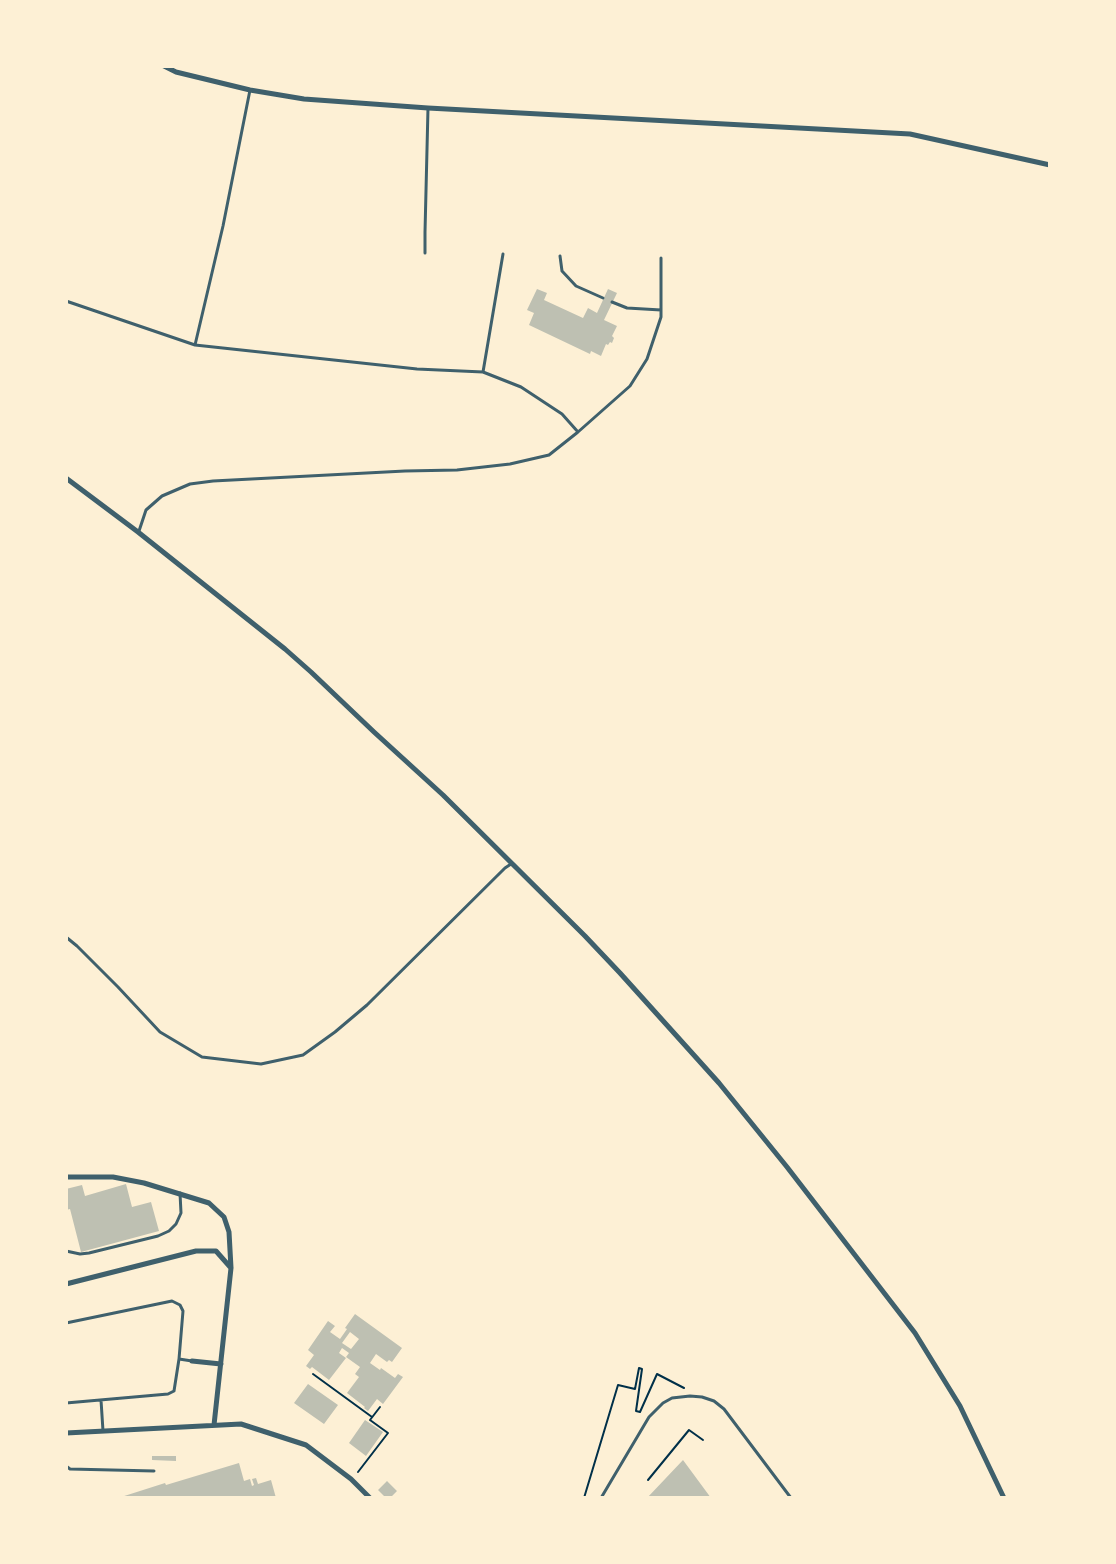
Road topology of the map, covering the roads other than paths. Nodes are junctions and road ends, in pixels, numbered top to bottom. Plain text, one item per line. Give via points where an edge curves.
1 (164, 66) edge
2 (249, 90) junction
3 (428, 108) junction
4 (1050, 165) edge
5 (425, 253) dead end
6 (503, 254) dead end
7 (560, 256) dead end
8 (661, 258) dead end
9 (603, 298) dead end
10 (66, 301) edge
11 (612, 302) dead end
12 (661, 310) junction
13 (195, 345) junction
14 (483, 372) junction
15 (578, 432) junction
16 (66, 478) edge
17 (138, 532) junction
18 (513, 863) junction
19 (66, 938) edge
20 (66, 1177) edge
21 (180, 1193) junction
22 (66, 1251) edge
23 (231, 1268) junction
24 (66, 1284) edge
25 (66, 1323) edge
26 (178, 1359) junction
27 (192, 1361) joint
28 (221, 1364) junction
29 (101, 1400) junction
30 (66, 1403) edge
31 (214, 1425) junction
32 (103, 1431) junction
33 (66, 1433) edge
34 (66, 1466) edge
35 (154, 1471) dead end
36 (370, 1498) edge
37 (601, 1498) edge
38 (791, 1498) edge
39 (1005, 1498) edge

1 - 2 street
2 - 3 street via 304,99
2 - 13 lane
3 - 4 street via 910,134
3 - 5 lane
6 - 14 lane
7 - 9 lane via 562,271 576,286
8 - 12 lane
10 - 13 lane
11 - 12 lane via 627,308
12 - 15 lane via 647,359 630,386
13 - 14 lane via 417,369
14 - 15 lane via 522,387 561,414
15 - 17 lane via 549,455 510,464 190,484 162,496 146,510
16 - 17 street
17 - 18 street via 285,649
18 - 19 lane via 335,1032 303,1055 261,1064 202,1057 160,1032
18 - 39 street via 719,1083 879,1284 941,1373
20 - 21 street via 113,1177
21 - 22 lane via 181,1213 169,1231 89,1253
21 - 23 street via 209,1203 224,1217
23 - 24 street via 216,1251 196,1251
23 - 28 street
25 - 26 lane via 172,1301 183,1311
26 - 27 lane
26 - 29 lane via 174,1390 168,1394
27 - 28 street
28 - 31 street
29 - 30 lane
29 - 32 lane
31 - 32 street
31 - 36 street via 241,1424 306,1445
32 - 33 street
34 - 35 lane
37 - 38 lane via 650,1417 672,1398 690,1396 714,1401 723,1409

